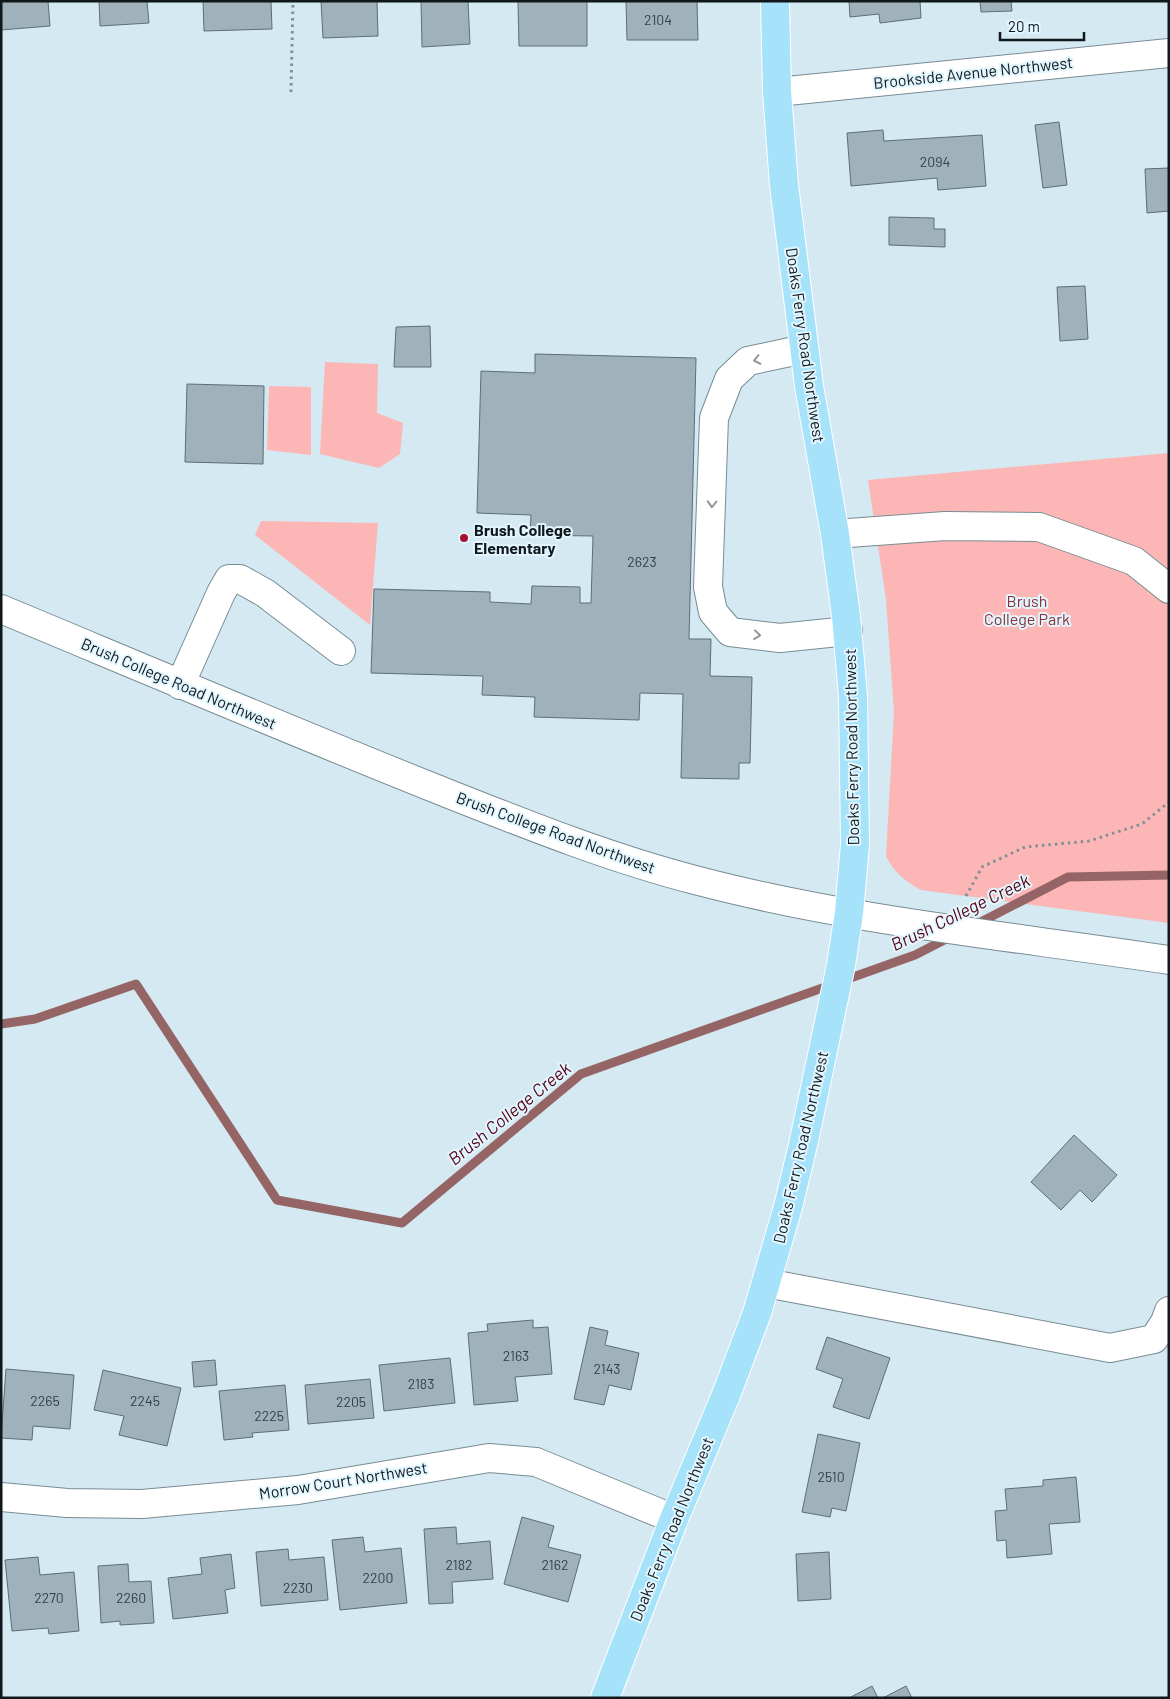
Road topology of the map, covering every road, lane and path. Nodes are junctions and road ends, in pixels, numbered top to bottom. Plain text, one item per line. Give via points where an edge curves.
1 (293, 1) edge
2 (775, 1) edge
3 (1169, 53) edge
4 (291, 92) dead end
5 (777, 92) junction
6 (804, 350) junction
7 (836, 534) junction
8 (1169, 589) edge
9 (1, 609) edge
10 (848, 631) junction
11 (341, 651) dead end
12 (180, 684) junction
13 (1169, 802) edge
14 (966, 896) dead end
15 (849, 913) junction
16 (1169, 960) edge
17 (766, 1283) junction
18 (1169, 1311) edge
19 (1, 1497) edge
20 (674, 1519) junction
21 (604, 1698) edge

1 - 4 path
2 - 5 main road, Doaks Ferry Road Northwest
3 - 5 street, Brookside Avenue Northwest
5 - 6 main road, Doaks Ferry Road Northwest via 784,186
6 - 7 main road, Doaks Ferry Road Northwest
6 -> 10 street via 748,362 729,379 714,418 708,587 713,612 730,632 780,638
7 - 8 street via 945,526 1039,527 1134,561
7 - 10 main road, Doaks Ferry Road Northwest
9 - 12 street, Brush College Road Northwest
10 - 15 main road, Doaks Ferry Road Northwest via 855,790 855,844
11 - 12 street via 265,594 240,579 229,579
12 - 15 street, Brush College Road Northwest via 569,841 695,880 791,904
13 - 14 path via 1142,824 1089,841 1025,847 982,867
15 - 16 street, Brush College Road Northwest
15 - 17 main road, Doaks Ferry Road Northwest via 803,1145
17 - 18 street via 1110,1348 1154,1339 1166,1322
17 - 20 main road, Doaks Ferry Road Northwest via 726,1395
19 - 20 street, Morrow Court Northwest via 67,1503 142,1504 298,1490 489,1458 536,1462
20 - 21 main road, Doaks Ferry Road Northwest

